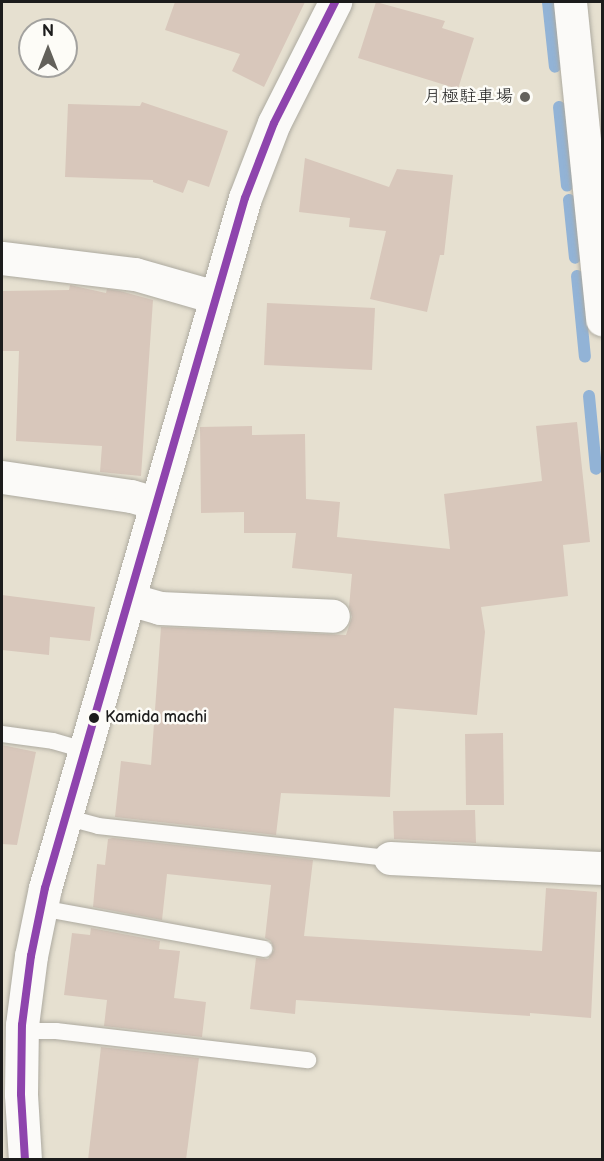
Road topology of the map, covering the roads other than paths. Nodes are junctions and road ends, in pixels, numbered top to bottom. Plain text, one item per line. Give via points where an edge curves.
1 (335, 2) edge
2 (570, 2) edge
3 (2, 258) edge
4 (215, 297) junction
5 (603, 319) edge
6 (2, 477) edge
7 (155, 503) junction
8 (129, 599) junction
9 (333, 616) dead end
10 (2, 734) edge
11 (85, 750) junction
12 (65, 817) junction
13 (390, 858) joint
14 (603, 868) edge
15 (41, 908) junction
16 (264, 949) dead end
17 (15, 1042) edge
18 (308, 1060) dead end
19 (25, 1160) edge

1 - 4 street via 259,160
2 - 5 street
3 - 4 street via 135,274
4 - 7 street
6 - 7 street
7 - 8 street
8 - 9 street via 160,608
8 - 11 street
10 - 11 lane
11 - 12 street
12 - 13 lane via 98,826
12 - 15 street
13 - 14 street
15 - 16 lane
15 - 17 street
17 - 18 lane via 56,1031
17 - 19 street

